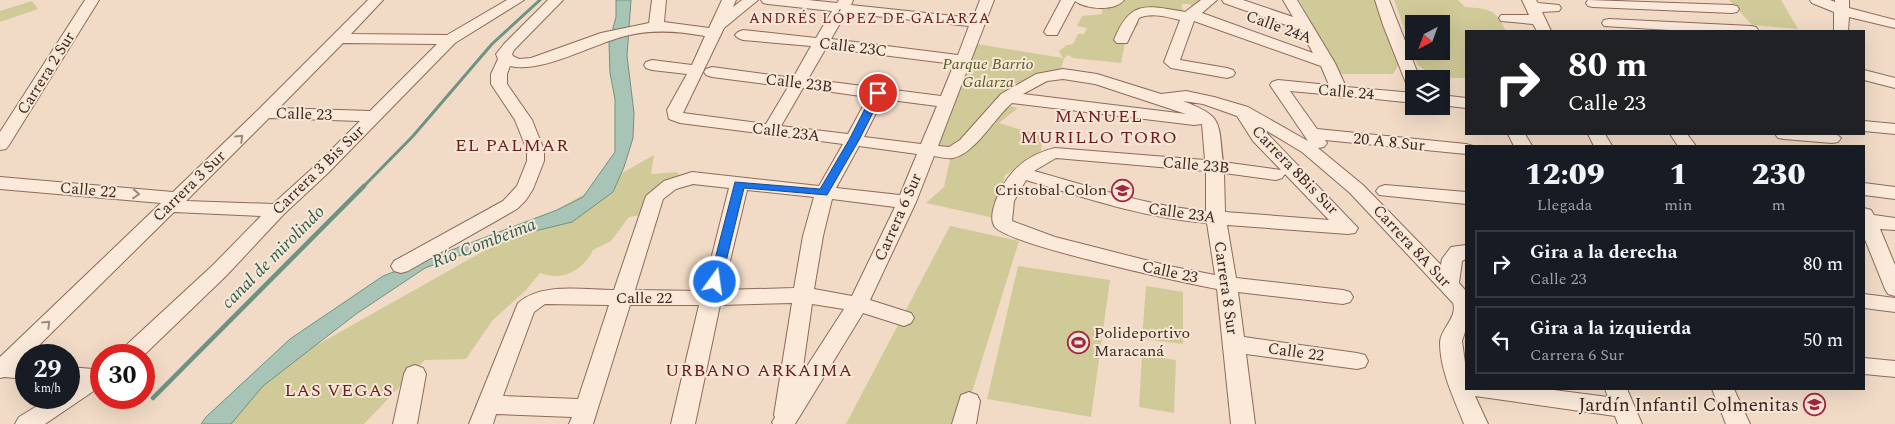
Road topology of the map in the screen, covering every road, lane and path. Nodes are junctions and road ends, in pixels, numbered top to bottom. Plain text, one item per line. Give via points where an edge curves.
1 (92, 0) edge
2 (376, 0) edge
3 (518, 0) edge
4 (556, 0) edge
5 (659, 0) edge
6 (730, 0) edge
7 (751, 0) edge
8 (768, 0) edge
9 (987, 0) edge
10 (1068, 0) edge
11 (1081, 0) edge
12 (1117, 0) edge
13 (1210, 0) edge
14 (1229, 0) edge
15 (1290, 0) edge
16 (1382, 0) edge
17 (1816, 0) edge
18 (1592, 1) edge
19 (844, 3) edge
20 (1531, 3) edge
21 (1728, 5) edge
22 (1842, 5) edge
23 (1554, 8) dead end
24 (1190, 16) junction
25 (1506, 18) dead end
26 (978, 23) junction
27 (1895, 24) edge
28 (1541, 26) edge
29 (653, 27) junction
30 (1306, 27) junction
31 (1612, 27) edge
32 (715, 30) junction
33 (1752, 30) edge
34 (1841, 30) edge
35 (1052, 32) dead end
36 (743, 36) dead end
37 (339, 38) junction
38 (450, 40) junction
39 (1122, 40) dead end
40 (822, 43) junction
41 (506, 59) junction
42 (963, 60) junction
43 (1327, 63) junction
44 (652, 65) dead end
45 (1409, 70) edge
46 (705, 71) junction
47 (1227, 73) dead end
48 (1865, 75) edge
49 (798, 83) junction
50 (1895, 84) edge
51 (1278, 85) joint
52 (1341, 92) junction
53 (878, 93) junction
54 (1007, 97) junction
55 (1405, 97) edge
56 (1160, 99) junction
57 (1450, 101) edge
58 (946, 102) junction
59 (1465, 103) edge
60 (1242, 111) junction
61 (265, 113) junction
62 (373, 116) junction
63 (1210, 122) junction
64 (1865, 126) edge
65 (770, 129) junction
66 (1895, 129) edge
67 (1312, 134) junction
68 (1794, 135) edge
69 (1833, 139) edge
70 (854, 140) junction
71 (0, 145) edge
72 (1465, 149) edge
73 (927, 150) junction
74 (1330, 164) junction
75 (1215, 166) junction
76 (1022, 173) junction
77 (1276, 174) dead end
78 (0, 183) edge
79 (739, 184) junction
80 (1865, 189) edge
81 (1385, 191) dead end
82 (824, 193) junction
83 (1895, 193) edge
84 (1465, 198) edge
85 (172, 202) junction
86 (907, 202) junction
87 (277, 210) junction
88 (1216, 218) junction
89 (1865, 218) edge
90 (1895, 224) edge
91 (1347, 228) joint
92 (1879, 249) edge
93 (1465, 252) edge
94 (401, 266) dead end
95 (1227, 284) junction
96 (1449, 286) junction
97 (1895, 289) edge
98 (803, 294) junction
99 (1343, 297) dead end
100 (621, 298) junction
101 (711, 298) junction
102 (1865, 301) edge
103 (858, 304) junction
104 (1895, 305) edge
105 (1465, 313) edge
106 (904, 318) dead end
107 (142, 344) edge
108 (1234, 344) junction
109 (1357, 361) dead end
110 (1865, 366) edge
111 (1, 369) edge
112 (15, 370) edge
113 (1895, 370) edge
114 (414, 374) dead end
115 (1465, 376) edge
116 (1470, 390) edge
117 (1492, 390) edge
118 (1723, 390) edge
119 (969, 400) dead end
120 (1623, 407) edge
121 (50, 409) edge
122 (485, 415) edge
123 (583, 416) edge
124 (784, 423) edge
125 (27, 424) edge
126 (405, 424) edge
127 (683, 424) edge
128 (964, 424) edge
129 (1243, 424) edge
130 (1476, 424) edge
131 (1738, 424) edge

1 - 71 street, Carrera 2 Sur
2 - 37 street, Carrera 3 Sur
3 - 38 street, Carrera 3 Bis Sur
4 - 41 street via 509,47 504,54
5 - 29 street
6 - 32 street
7 - 32 street
8 - 19 street
9 - 26 street, Carrera 6 Sur
10 - 35 street
11 - 12 street via 1104,4
13 - 24 street
14 - 30 street
15 - 30 street
16 - 45 street
17 - 22 street
18 - 21 street
18 - 31 street
19 - 26 street
19 - 40 street
20 - 23 street
20 - 28 street
21 - 33 street
22 - 27 street
22 - 34 street
24 - 39 street, Calle 24A via 1142,11 1134,15
24 - 43 street, Calle 24A
24 - 47 street via 1173,63
25 - 28 street
26 - 42 street, Carrera 6 Sur
29 - 32 street
29 - 41 street via 614,36 546,59 522,64
30 - 43 street
31 - 33 street
32 - 46 street
36 - 40 street, Calle 23C
37 - 38 street
37 - 61 street, Carrera 3 Sur
38 - 62 street, Carrera 3 Bis Sur
40 - 42 street, Calle 23C
40 - 49 street
41 - 94 street via 499,84 536,148 536,160 524,191 510,205
42 - 58 street, Carrera 6 Sur
43 - 52 street
44 - 46 street, Calle 23B
46 - 49 street, Calle 23B
46 - 65 street, Calle 23A via 675,110 675,115
48 - 50 street
49 - 53 street, Calle 23B
49 - 65 street
51 - 52 street, Calle 24
51 - 67 street, Carrera 8A Sur
52 - 55 street, Calle 24
53 - 58 street, Calle 23B
53 - 70 street, Carrera 6 Sur
54 - 56 street via 1033,82 1061,74 1089,78
54 - 63 street
54 - 73 street, Calle 23A via 959,150 951,153
56 - 60 street, Carrera 8A Sur via 1173,96 1204,98
56 - 63 street via 1201,115
57 - 59 street
58 - 73 street, Carrera 6 Sur
60 - 74 street, Carrera 8A Sur via 1281,131
60 - 91 street, Carrera 8Bis Sur via 1259,137
61 - 62 street, Calle 23
85 -> 61 street, Carrera 3 Sur
62 - 87 street, Carrera 3 Bis Sur
63 - 75 street, Carrera 8 Sur
64 - 66 street
65 - 70 street, Calle 23A
67 - 72 street, 20 A 8 Sur
67 - 74 street, Carrera 8A Sur
68 - 69 street
70 - 73 street, Calle 23A
70 - 82 street, Carrera 6 Sur
73 - 86 street, Carrera 6 Sur
74 - 96 street, Carrera 8A Sur
75 - 76 street, Calle 23B via 1055,153 1039,158
75 - 77 street, Calle 23B
75 - 88 street, Carrera 8 Sur
76 - 88 street, Calle 23A via 1154,211
76 - 95 street, Calle 23 via 1005,203 1003,224 1050,242 1105,257
78 -> 85 street, Calle 22
79 - 82 street
79 - 100 street via 692,178 670,185 655,196
79 - 101 street
80 - 83 street
81 - 84 street
82 - 86 street
82 - 98 street, Carrera 6 Sur
85 - 87 street, Calle 22
111 -> 85 street, Carrera 3 Sur
86 - 103 street, Carrera 6 Sur
87 - 107 street, Carrera 3 Bis Sur via 220,270
88 - 91 street, Calle 23A
88 - 95 street, Carrera 8 Sur
89 - 90 street
89 - 92 street
92 - 97 street
93 - 96 street via 1458,252 1452,259
95 - 99 street, Calle 23
95 - 108 street, Carrera 8 Sur
96 - 105 street, Carrera 8A Sur via 1465,305
98 - 101 street, Calle 22
98 - 103 street, Calle 22
98 - 124 street, Carrera 6 Sur
100 - 101 street, Calle 22
100 - 122 street, Calle 22 via 543,297 533,301 525,308
100 - 123 street
101 - 127 street
102 - 104 street
103 - 106 street, Calle 22
103 - 124 street, Carrera 6 Sur
105 - 115 street, Carrera 8A Sur via 1455,326 1451,339
108 - 109 street, Calle 22
108 - 129 street, Carrera 8 Sur
110 - 113 street
111 - 112 street
114 - 126 street
116 - 130 street, Carrera 8A Sur
117 - 120 street
118 - 131 street
119 - 128 street
121 - 125 street
122 - 123 street

